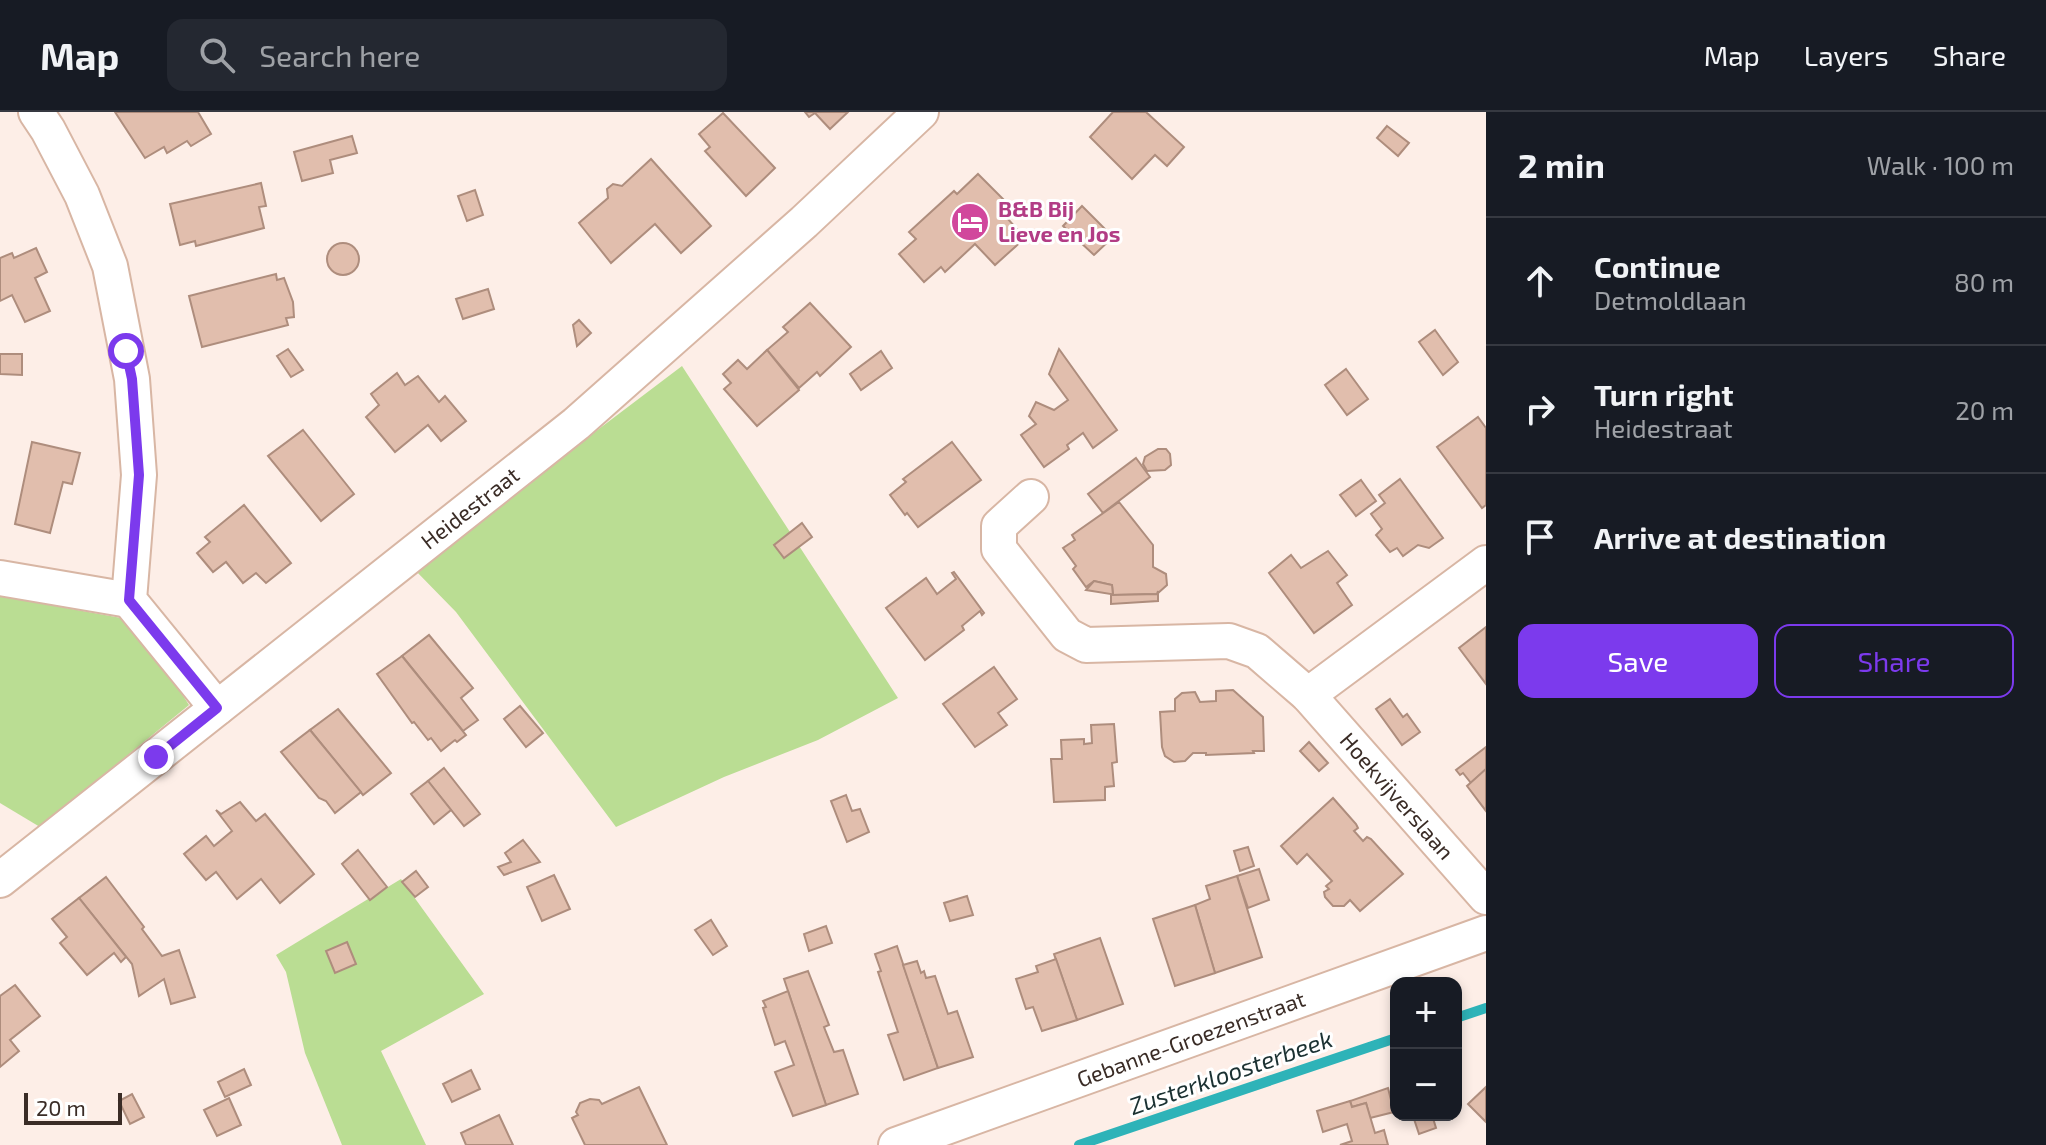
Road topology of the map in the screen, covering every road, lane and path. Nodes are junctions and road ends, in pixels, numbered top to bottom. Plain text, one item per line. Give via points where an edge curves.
1 (36, 112) edge
2 (921, 112) edge
3 (1031, 497) dead end
4 (1486, 563) edge
5 (0, 578) edge
6 (129, 600) junction
7 (1308, 695) junction
8 (217, 708) junction
9 (0, 880) edge
10 (1486, 897) edge
11 (1486, 933) edge
12 (896, 1145) edge

1 - 6 street via 82,195 110,266 132,379 139,475
2 - 8 street, Heidestraat via 576,424
3 - 7 street, Hoekvijverslaan via 999,526 999,549 1067,635 1086,645 1229,641 1257,651
4 - 7 street
5 - 6 street
6 - 8 street
7 - 10 street, Hoekvijverslaan
8 - 9 street, Heidestraat
11 - 12 street, Gebanne-Groezenstraat

